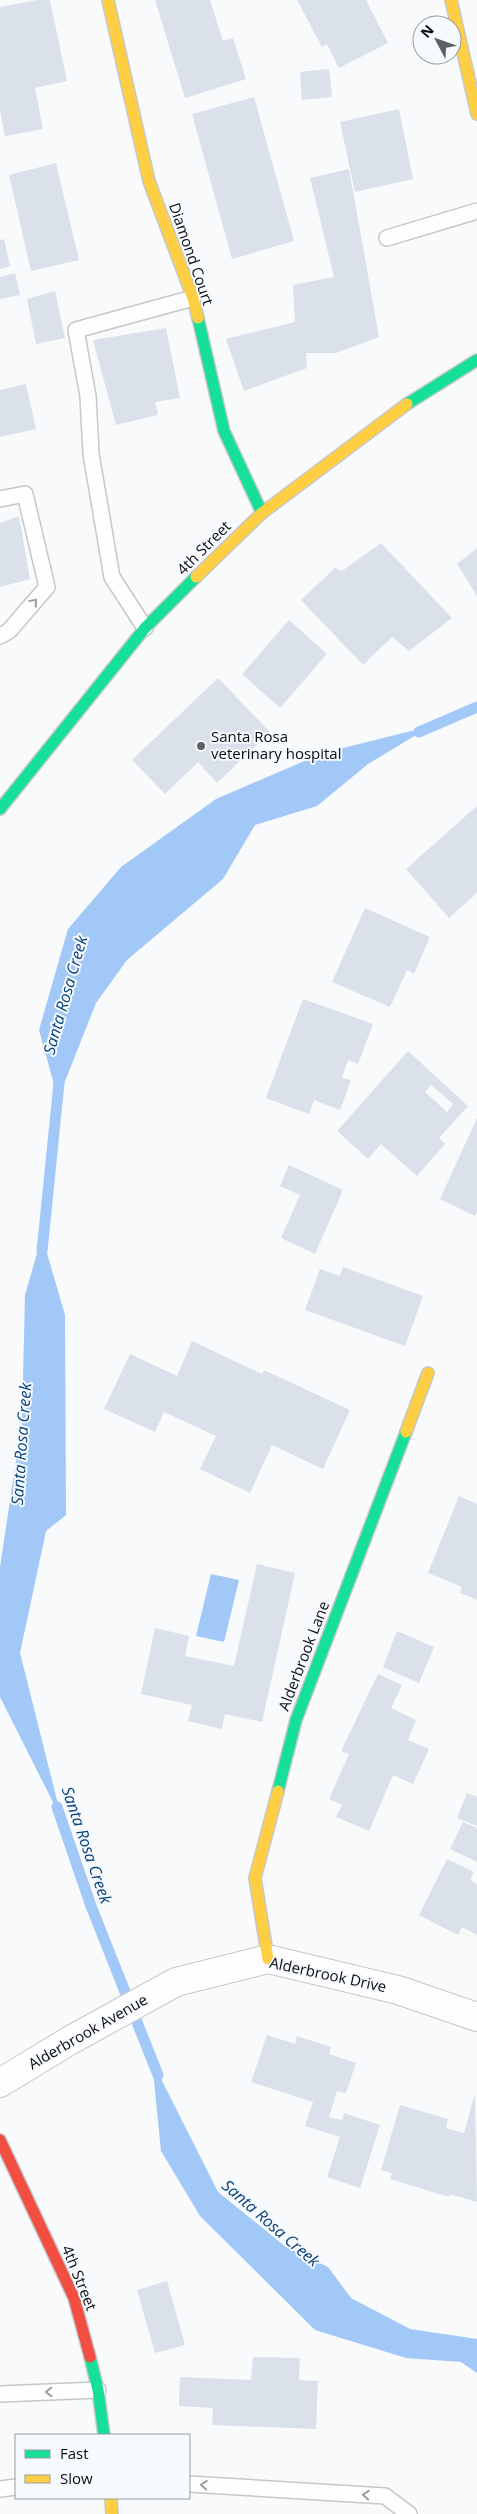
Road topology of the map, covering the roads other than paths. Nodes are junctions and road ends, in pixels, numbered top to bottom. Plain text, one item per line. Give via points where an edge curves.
1 (108, 0) edge
2 (451, 0) edge
3 (477, 114) edge
4 (477, 211) edge
5 (387, 238) dead end
6 (193, 298) junction
7 (477, 360) edge
8 (0, 499) edge
9 (262, 513) junction
10 (145, 628) junction
11 (0, 636) edge
12 (0, 809) edge
13 (428, 1373) dead end
14 (268, 1959) junction
15 (176, 1982) joint
16 (477, 2016) edge
17 (0, 2083) edge
18 (0, 2140) edge
19 (98, 2390) junction
20 (0, 2394) edge
21 (104, 2434) edge
22 (190, 2484) edge
23 (15, 2487) edge
24 (0, 2489) edge
25 (111, 2499) edge
26 (112, 2514) edge
27 (409, 2514) edge

1 - 6 street, Diamond Court via 149,181
2 - 3 street
4 - 5 lane
6 - 9 street, Diamond Court via 224,431
6 - 10 lane via 76,330 88,396 91,454 112,578
7 - 9 street, 4th Street via 401,408
11 -> 8 lane via 9,631 47,587 24,494
9 - 10 street, 4th Street
10 - 12 street, 4th Street
13 - 14 street, Alderbrook Lane via 296,1720 255,1878
14 - 15 street, Alderbrook Drive
14 - 16 street, Alderbrook Drive via 398,1990
15 - 17 street, Alderbrook Avenue
18 - 19 street, 4th Street via 74,2298
19 -> 20 lane
19 - 21 street, 4th Street
27 -> 22 lane via 385,2496
23 - 24 lane
25 - 26 street

